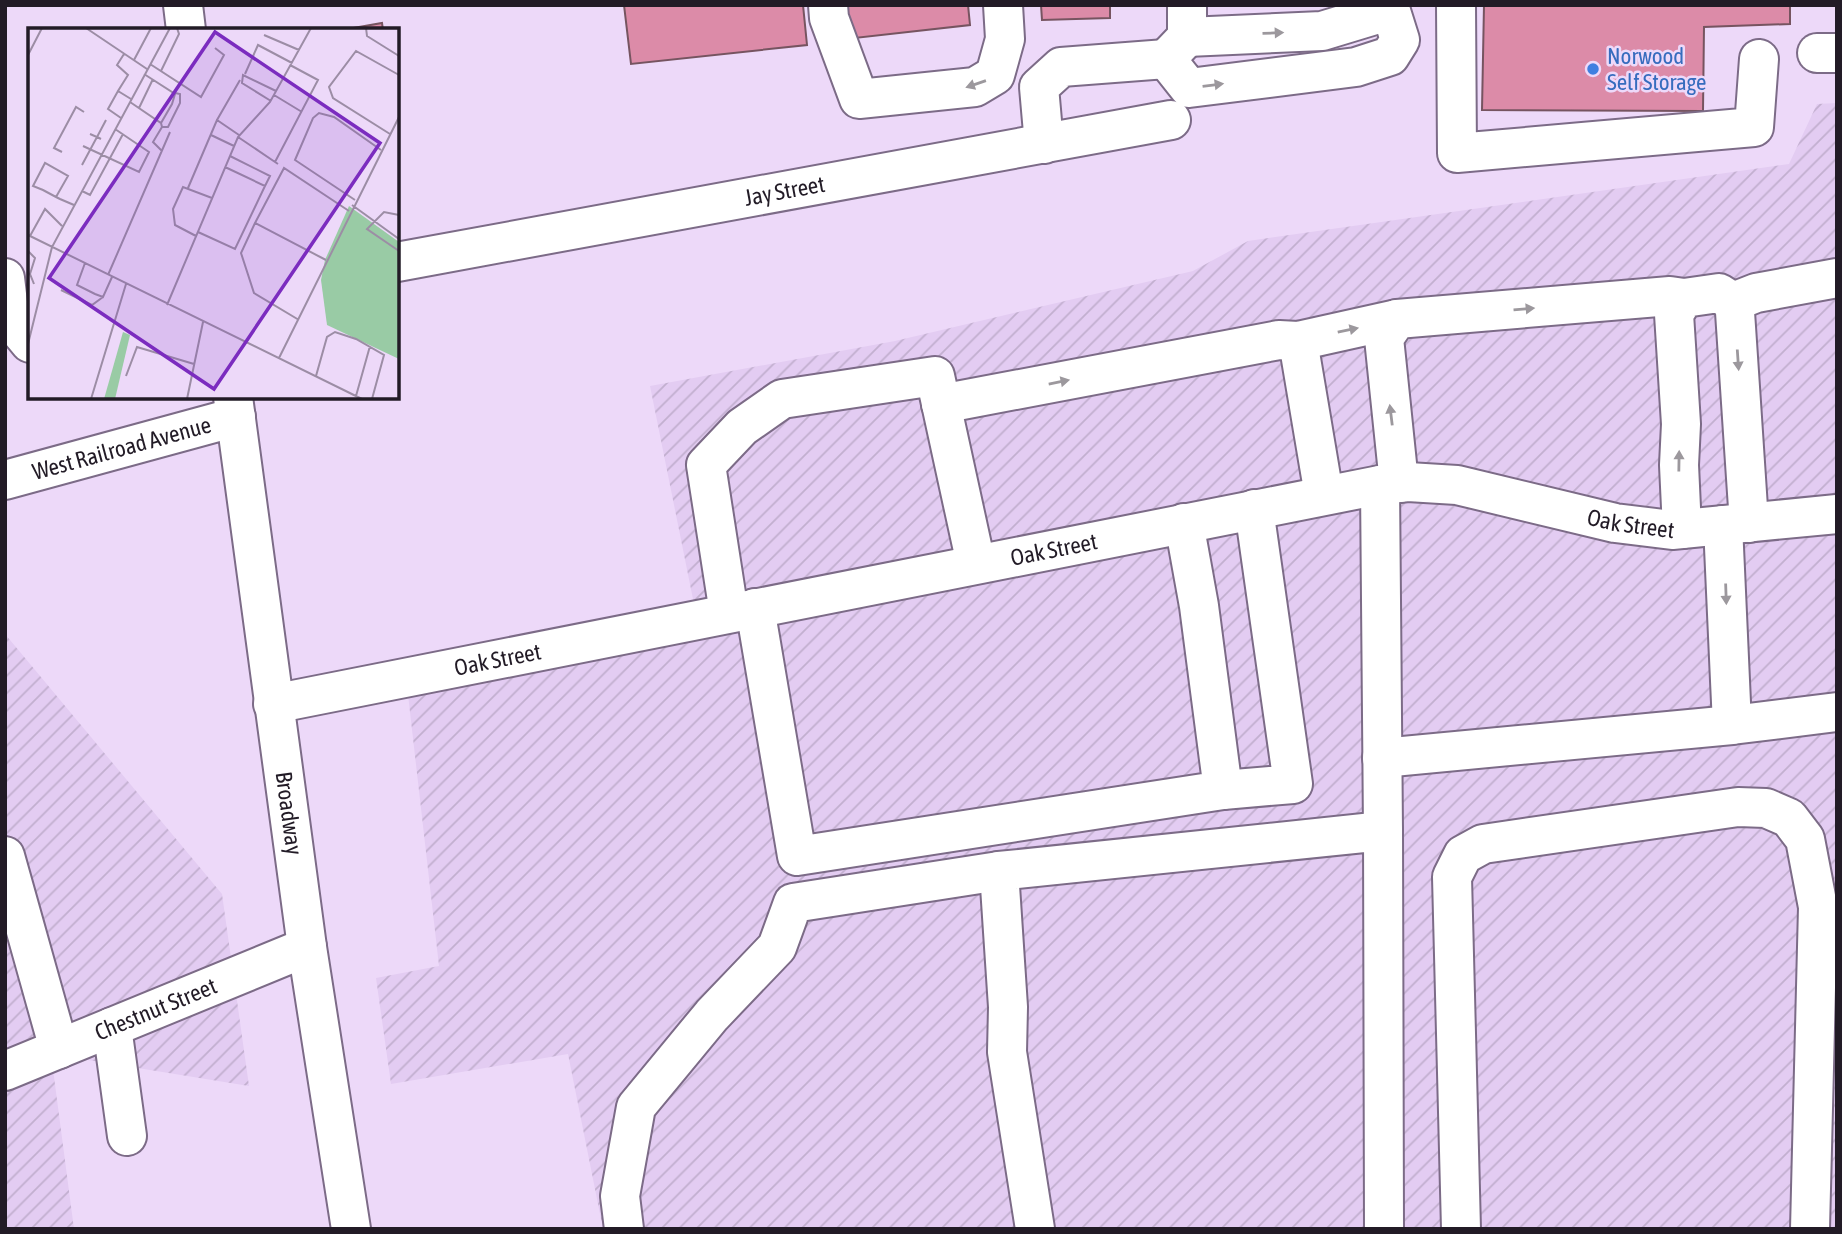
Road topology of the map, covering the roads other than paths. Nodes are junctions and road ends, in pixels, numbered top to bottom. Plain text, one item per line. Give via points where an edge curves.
1 (183, 5) edge
2 (828, 5) edge
3 (1003, 5) edge
4 (1389, 5) edge
5 (1456, 5) edge
6 (186, 28) edge
7 (1180, 34) edge
8 (1759, 59) dead end
9 (1171, 120) dead end
10 (1044, 144) junction
11 (399, 262) edge
12 (5, 278) edge
13 (1837, 278) edge
14 (1684, 298) junction
15 (1733, 302) junction
16 (1397, 319) junction
17 (28, 340) edge
18 (1298, 341) junction
19 (941, 404) junction
20 (235, 407) edge
21 (5, 480) edge
22 (1389, 484) junction
23 (1324, 495) junction
24 (1254, 509) junction
25 (1837, 514) edge
26 (1184, 523) junction
27 (1736, 524) junction
28 (1682, 529) junction
29 (976, 564) junction
30 (742, 611) junction
31 (273, 704) junction
32 (1837, 712) edge
33 (1732, 726) junction
34 (1382, 758) junction
35 (1223, 790) junction
36 (1383, 831) junction
37 (5, 856) edge
38 (999, 871) junction
39 (307, 947) junction
40 (112, 1027) junction
41 (59, 1049) junction
42 (5, 1071) edge
43 (127, 1136) dead end
44 (1810, 1212) edge
45 (351, 1229) edge
46 (624, 1229) edge
47 (1035, 1229) edge
48 (1384, 1229) edge
49 (1461, 1229) edge

1 - 6 street
3 -> 2 street via 1004,39 995,75 975,87 859,99
7 -> 4 street via 1322,31 1388,11
7 -> 4 street via 1189,88 1356,67 1390,56 1400,40
5 - 8 street via 1457,153 1754,127
7 - 10 street via 1061,67 1039,87
9 - 10 street, Jay Street
10 - 11 street, Jay Street
12 - 17 street via 10,318
13 - 15 street via 1756,293
14 - 15 street via 1719,293
16 -> 14 street
28 -> 14 street via 1674,314
15 -> 27 street
18 -> 16 street
22 -> 16 street via 1384,338
19 -> 18 street via 1279,340
18 - 23 street
19 - 29 street
19 - 30 street via 935,376 782,399 742,427 706,465
20 - 21 street, West Railroad Avenue
20 - 31 street, Broadway
22 - 23 street, Oak Street
22 - 28 street, Oak Street via 1457,485 1615,523
22 - 34 street
23 - 24 street, Oak Street
24 - 26 street, Oak Street
24 - 35 street via 1293,784
25 - 27 street, Oak Street
26 - 29 street, Oak Street
26 - 35 street
27 - 28 street, Oak Street
27 -> 33 street
29 - 30 street, Oak Street
30 - 31 street, Oak Street
30 - 35 street via 797,856
31 - 39 street, Broadway
32 - 33 street
33 - 34 street
34 - 36 street
36 - 38 street
36 - 48 street
37 - 41 street
38 - 46 street via 793,903 777,947 712,1015 636,1107 620,1196
38 - 47 street via 1007,1052
39 - 40 street, Chestnut Street
39 - 45 street, Broadway
40 - 41 street, Chestnut Street
40 - 43 street
41 - 42 street, Chestnut Street
44 - 49 street via 1818,907 1805,839 1789,818 1766,808 1738,807 1482,844 1463,855 1452,877

